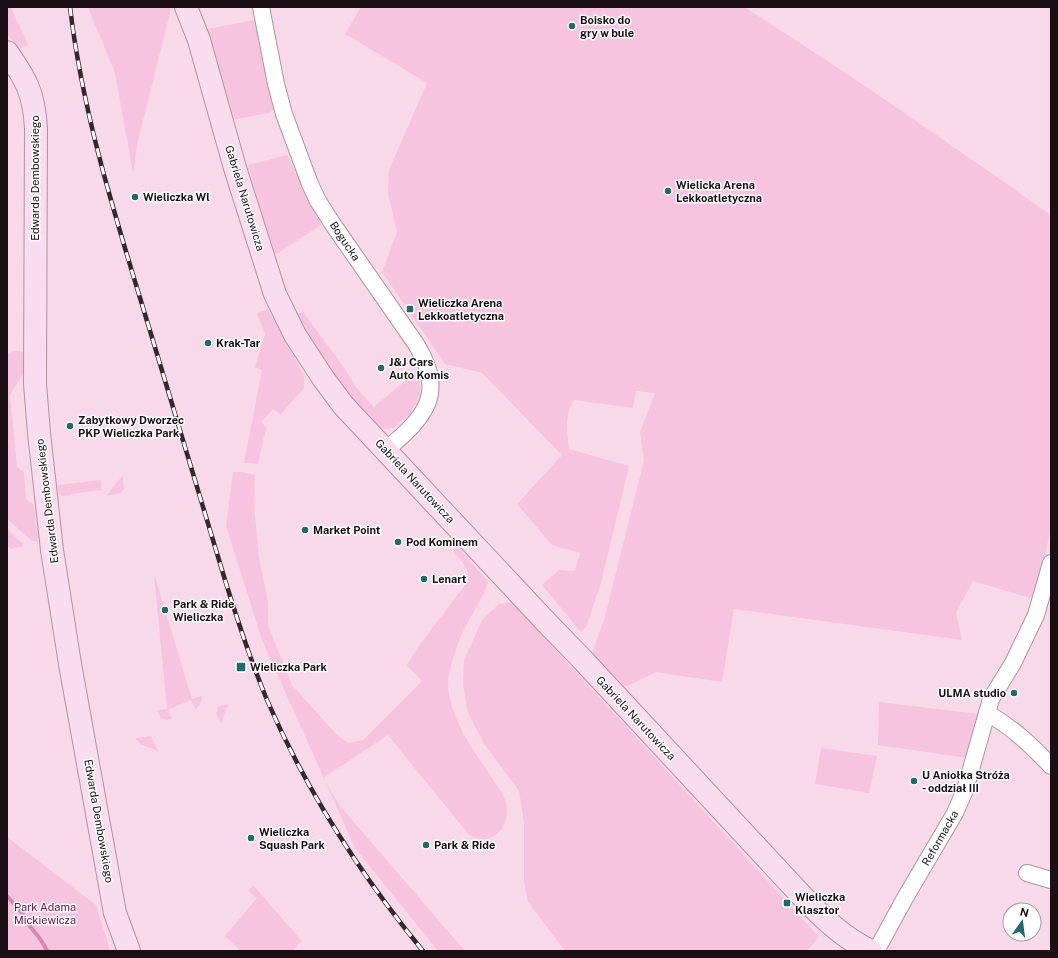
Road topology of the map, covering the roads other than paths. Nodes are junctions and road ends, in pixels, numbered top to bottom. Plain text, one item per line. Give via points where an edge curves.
1 (186, 7) edge
2 (261, 7) edge
3 (7, 52) edge
4 (386, 450) junction
5 (1051, 562) edge
6 (987, 713) junction
7 (1051, 766) edge
8 (1027, 873) dead end
9 (1051, 880) edge
10 (129, 951) edge
11 (871, 951) edge
12 (876, 951) edge

1 - 4 main road, Gabriela Narutowicza via 199,40 235,168 275,294 295,335 323,378 343,405
2 - 4 street, Bogucka via 284,114 310,184 332,223 420,350 429,371 429,400 410,427
3 - 10 main road, Edwarda Dembowskiego via 26,82 35,109 35,384 52,550 115,913
4 - 11 main road, Gabriela Narutowicza via 818,912 850,939
5 - 6 street, Reformacka via 1036,614 1013,663 991,699
6 - 7 street via 1024,738
6 - 12 street, Reformacka via 965,790 955,813
8 - 9 street

